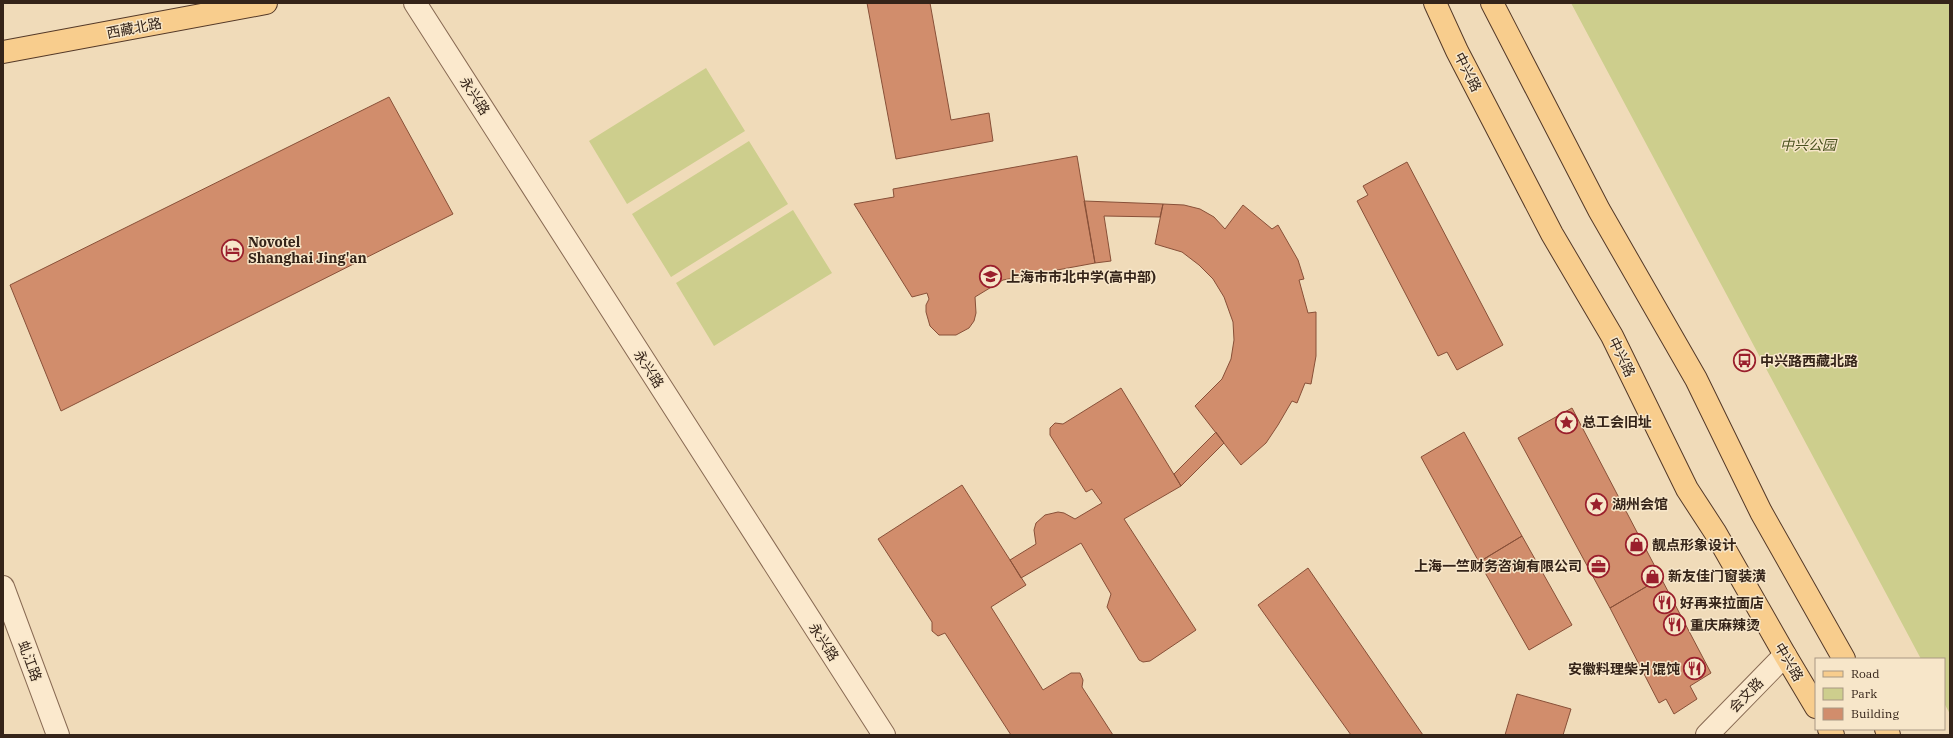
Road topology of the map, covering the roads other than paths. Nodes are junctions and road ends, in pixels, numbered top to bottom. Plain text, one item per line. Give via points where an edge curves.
1 (266, 3) edge
2 (415, 3) edge
3 (1435, 3) edge
4 (1492, 3) edge
5 (3, 52) edge
6 (3, 588) edge
7 (1785, 655) junction
8 (1843, 658) edge
9 (1815, 705) edge
10 (58, 735) edge
11 (884, 735) edge
12 (1707, 735) edge

1 - 5 main road, 西藏北路
2 - 11 street, 永兴路
3 - 7 main road, 中兴路 via 1457,51 1552,234 1612,336 1687,489 1716,532
4 - 8 main road via 1599,210 1696,379 1761,512
6 - 10 street, 虬江路
7 - 9 main road, 中兴路
7 - 12 street, 会文路

